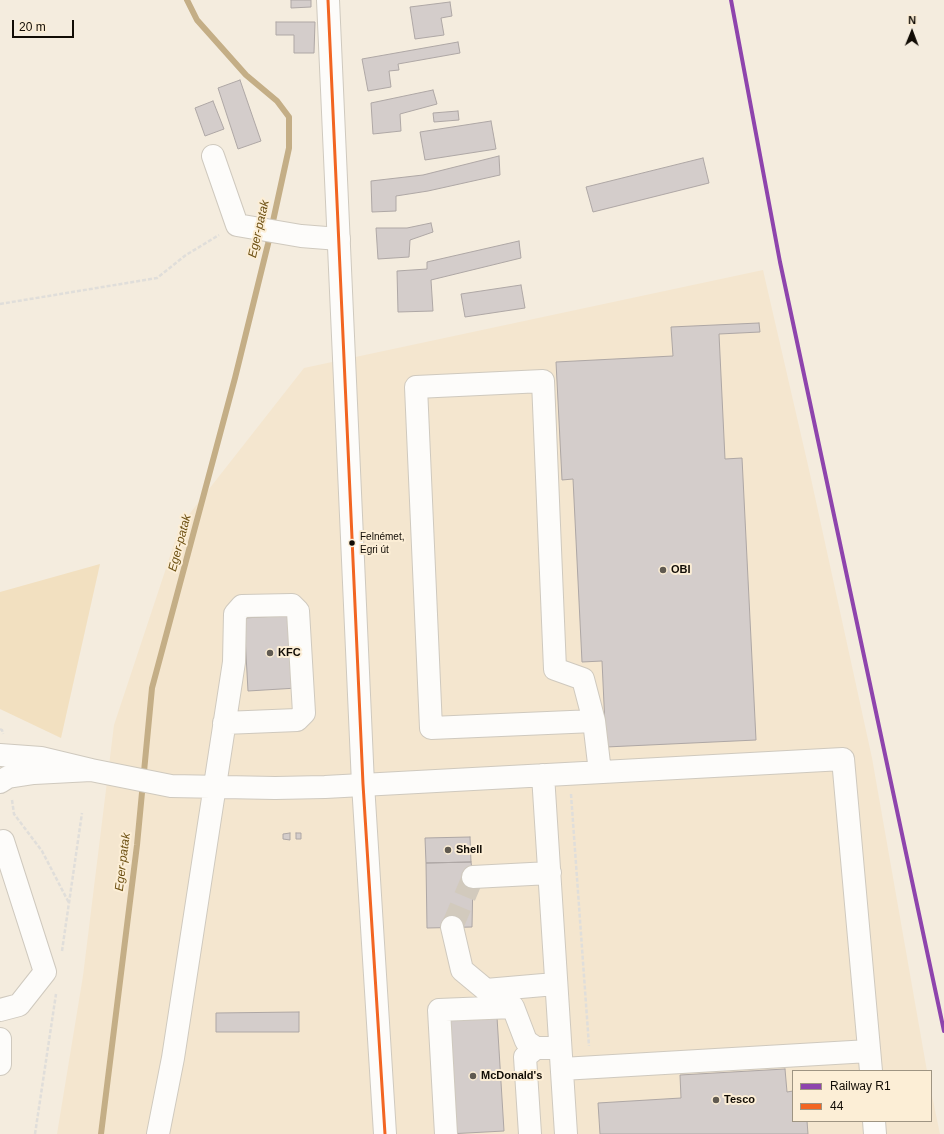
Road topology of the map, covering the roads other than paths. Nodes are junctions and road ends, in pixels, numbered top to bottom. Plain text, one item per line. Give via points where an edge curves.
1 (328, 0) edge
2 (213, 156) dead end
3 (339, 239) junction
4 (594, 721) junction
5 (224, 723) junction
6 (3, 768) edge
7 (600, 772) junction
8 (543, 775) junction
9 (363, 784) junction
10 (213, 788) junction
11 (3, 841) dead end
12 (550, 873) junction
13 (473, 877) dead end
14 (452, 927) tunnel mouth
15 (555, 984) junction
16 (0, 1010) edge
17 (0, 1039) edge
18 (536, 1048) junction
19 (561, 1058) junction
20 (870, 1061) edge
21 (0, 1064) edge
22 (874, 1122) edge
23 (158, 1134) edge
24 (384, 1134) edge
25 (446, 1134) edge
26 (530, 1134) edge
27 (566, 1134) edge
28 (875, 1134) edge

1 - 3 main road
2 - 3 main road via 237,225 301,236
3 - 9 main road
4 - 4 main road via 583,679 556,669 543,381 416,386 431,728
4 - 7 main road
5 - 5 main road via 297,720 304,713 298,611 292,605 242,606 235,614 234,662
5 - 10 main road
6 - 10 main road via 34,773 91,770 171,786
7 - 8 main road
7 - 20 main road via 843,759
8 - 9 main road
8 - 12 main road
9 - 10 main road
9 - 24 main road
10 - 23 main road via 181,1039
11 - 16 main road via 45,972 19,1005
12 - 13 main road
12 - 15 main road
14 - 15 main road via 462,970 486,990
15 - 19 main road
17 - 21 main road
18 - 19 main road
18 - 25 main road via 526,1041 514,1007 439,1010
18 - 26 main road via 525,1057
19 - 20 main road via 591,1067
19 - 27 main road
22 - 28 main road

